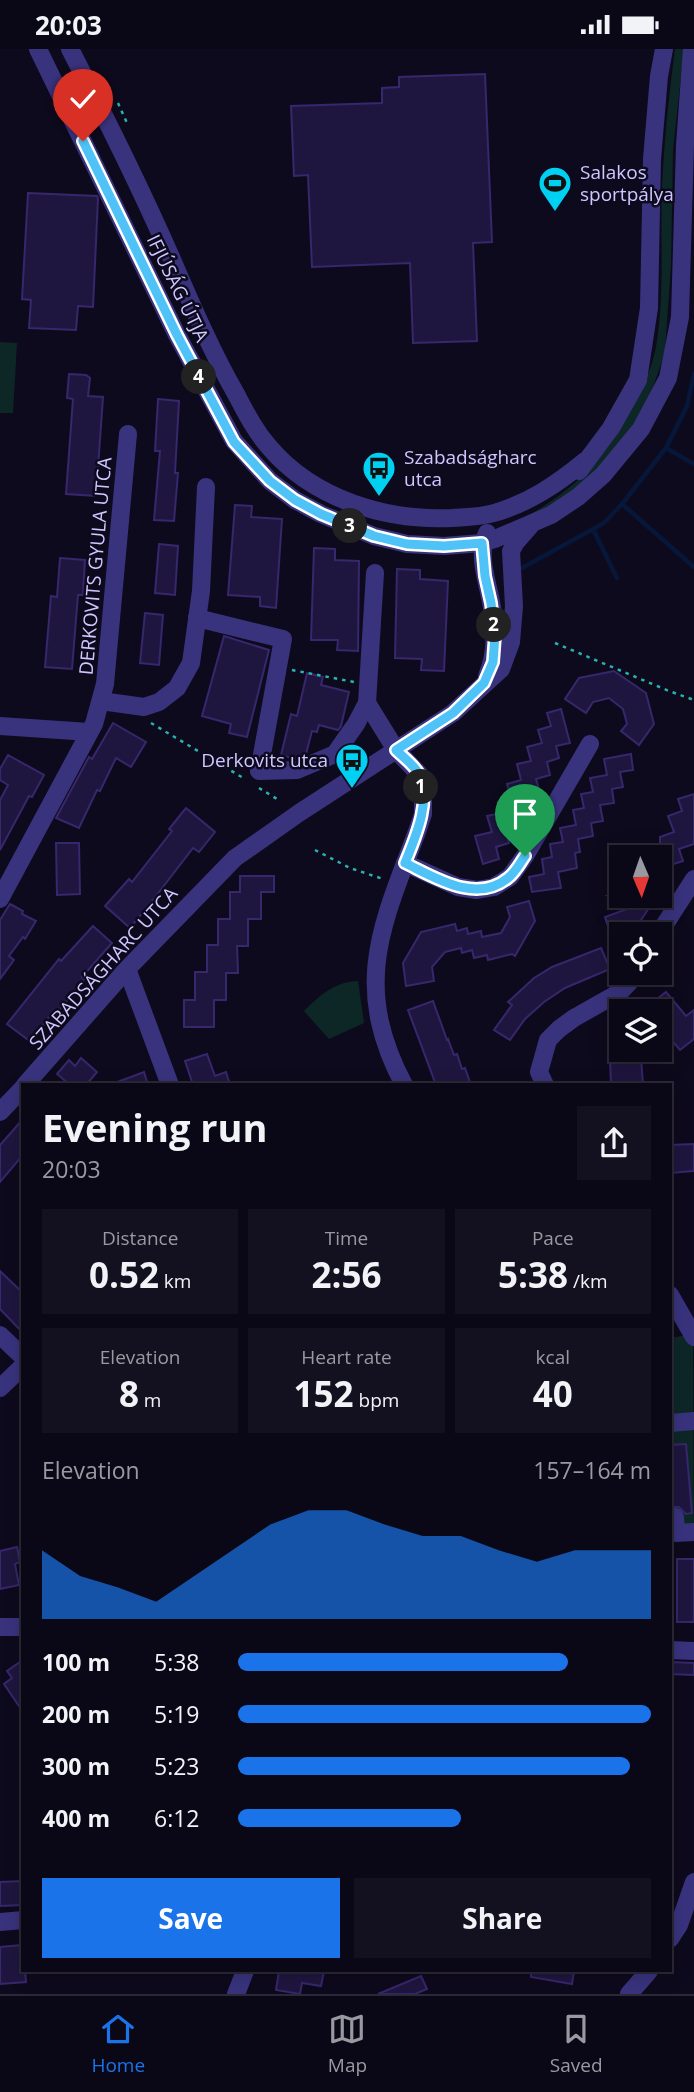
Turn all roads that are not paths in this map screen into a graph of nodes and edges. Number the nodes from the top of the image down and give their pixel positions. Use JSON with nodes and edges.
{"nodes":[{"id":1,"x":38,"y":49,"type":"edge"},
{"id":2,"x":70,"y":49,"type":"edge"},
{"id":3,"x":664,"y":49,"type":"edge"},
{"id":4,"x":692,"y":49,"type":"edge"},
{"id":5,"x":128,"y":434,"type":"dead end"},
{"id":6,"x":585,"y":461,"type":"junction"},
{"id":7,"x":206,"y":487,"type":"dead end"},
{"id":8,"x":462,"y":517,"type":"junction"},
{"id":9,"x":532,"y":523,"type":"junction"},
{"id":10,"x":488,"y":538,"type":"junction"},
{"id":11,"x":376,"y":573,"type":"dead end"},
{"id":12,"x":197,"y":618,"type":"junction"},
{"id":13,"x":513,"y":622,"type":"junction"},
{"id":14,"x":484,"y":683,"type":"junction"},
{"id":15,"x":101,"y":701,"type":"junction"},
{"id":16,"x":367,"y":703,"type":"junction"},
{"id":17,"x":0,"y":726,"type":"edge"},
{"id":18,"x":89,"y":732,"type":"junction"},
{"id":19,"x":590,"y":744,"type":"dead end"},
{"id":20,"x":396,"y":750,"type":"junction"},
{"id":21,"x":405,"y":863,"type":"junction"},
{"id":22,"x":694,"y":879,"type":"edge"},
{"id":23,"x":0,"y":899,"type":"edge"},
{"id":24,"x":666,"y":922,"type":"edge"},
{"id":25,"x":127,"y":969,"type":"junction"},
{"id":26,"x":627,"y":985,"type":"edge"},
{"id":27,"x":27,"y":1083,"type":"edge"},
{"id":28,"x":169,"y":1083,"type":"edge"},
{"id":29,"x":403,"y":1083,"type":"edge"},
{"id":30,"x":544,"y":1083,"type":"edge"},
{"id":31,"x":21,"y":1089,"type":"edge"},
{"id":32,"x":0,"y":1112,"type":"edge"},
{"id":33,"x":672,"y":1298,"type":"edge"},
{"id":34,"x":0,"y":1335,"type":"edge"},
{"id":35,"x":694,"y":1337,"type":"edge"},
{"id":36,"x":21,"y":1355,"type":"edge"},
{"id":37,"x":21,"y":1368,"type":"edge"},
{"id":38,"x":0,"y":1388,"type":"edge"},
{"id":39,"x":694,"y":1420,"type":"edge"},
{"id":40,"x":672,"y":1423,"type":"edge"},
{"id":41,"x":675,"y":1517,"type":"dead end"},
{"id":42,"x":694,"y":1532,"type":"edge"},
{"id":43,"x":672,"y":1650,"type":"edge"},
{"id":44,"x":694,"y":1651,"type":"edge"},
{"id":45,"x":694,"y":1882,"type":"edge"},
{"id":46,"x":21,"y":1920,"type":"edge"},
{"id":47,"x":0,"y":1922,"type":"edge"},
{"id":48,"x":672,"y":1936,"type":"edge"},
{"id":49,"x":245,"y":1972,"type":"edge"},
{"id":50,"x":648,"y":1972,"type":"edge"},
{"id":51,"x":236,"y":1994,"type":"edge"},
{"id":52,"x":629,"y":1994,"type":"edge"}],
"edges":[{"from":1,"to":10,"type":"street","name":"IFJÚSÁG ÚTJA"},
{"from":2,"to":8,"type":"street","name":"IFJÚSÁG ÚTJA"},
{"from":3,"to":6,"type":"street","name":"IFJÚSÁG ÚTJA"},
{"from":4,"to":9,"type":"street","name":"IFJÚSÁG ÚTJA"},
{"from":5,"to":15,"type":"street","name":"DERKOVITS GYULA UTCA"},
{"from":6,"to":8,"type":"street","name":"IFJÚSÁG ÚTJA"},
{"from":6,"to":10,"type":"street","name":"IFJÚSÁG ÚTJA"},
{"from":7,"to":12,"type":"street","name":"DERKOVITS GYULA UTCA"},
{"from":8,"to":10,"type":"street"},
{"from":9,"to":10,"type":"street","name":"IFJÚSÁG ÚTJA"},
{"from":9,"to":13,"type":"street","name":"SZABADSÁGHARC UTCA"},
{"from":10,"to":13,"type":"street","name":"SZABADSÁGHARC UTCA"},
{"from":10,"to":14,"type":"street","name":"SZABADSÁGHARC UTCA"},
{"from":11,"to":16,"type":"street"},
{"from":12,"to":15,"type":"street","name":"DERKOVITS GYULA UTCA"},
{"from":12,"to":16,"type":"street"},
{"from":13,"to":14,"type":"street","name":"SZABADSÁGHARC UTCA"},
{"from":14,"to":20,"type":"street","name":"SZABADSÁGHARC UTCA"},
{"from":15,"to":18,"type":"street","name":"DERKOVITS GYULA UTCA"},
{"from":16,"to":20,"type":"street"},
{"from":17,"to":18,"type":"street"},
{"from":18,"to":23,"type":"street","name":"DERKOVITS GYULA UTCA"},
{"from":19,"to":21,"type":"street"},
{"from":20,"to":21,"type":"street"},
{"from":20,"to":25,"type":"street","name":"SZABADSÁGHARC UTCA"},
{"from":21,"to":29,"type":"street"},
{"from":22,"to":24,"type":"street"},
{"from":25,"to":27,"type":"street","name":"SZABADSÁGHARC UTCA"},
{"from":25,"to":28,"type":"street"},
{"from":26,"to":30,"type":"street"},
{"from":31,"to":32,"type":"street","name":"SZABADSÁGHARC UTCA"},
{"from":33,"to":35,"type":"street"},
{"from":34,"to":36,"type":"street"},
{"from":37,"to":38,"type":"street"},
{"from":39,"to":40,"type":"street"},
{"from":41,"to":42,"type":"street"},
{"from":43,"to":44,"type":"street"},
{"from":45,"to":48,"type":"street"},
{"from":46,"to":47,"type":"street"},
{"from":49,"to":51,"type":"street"},
{"from":50,"to":52,"type":"street"}]}
